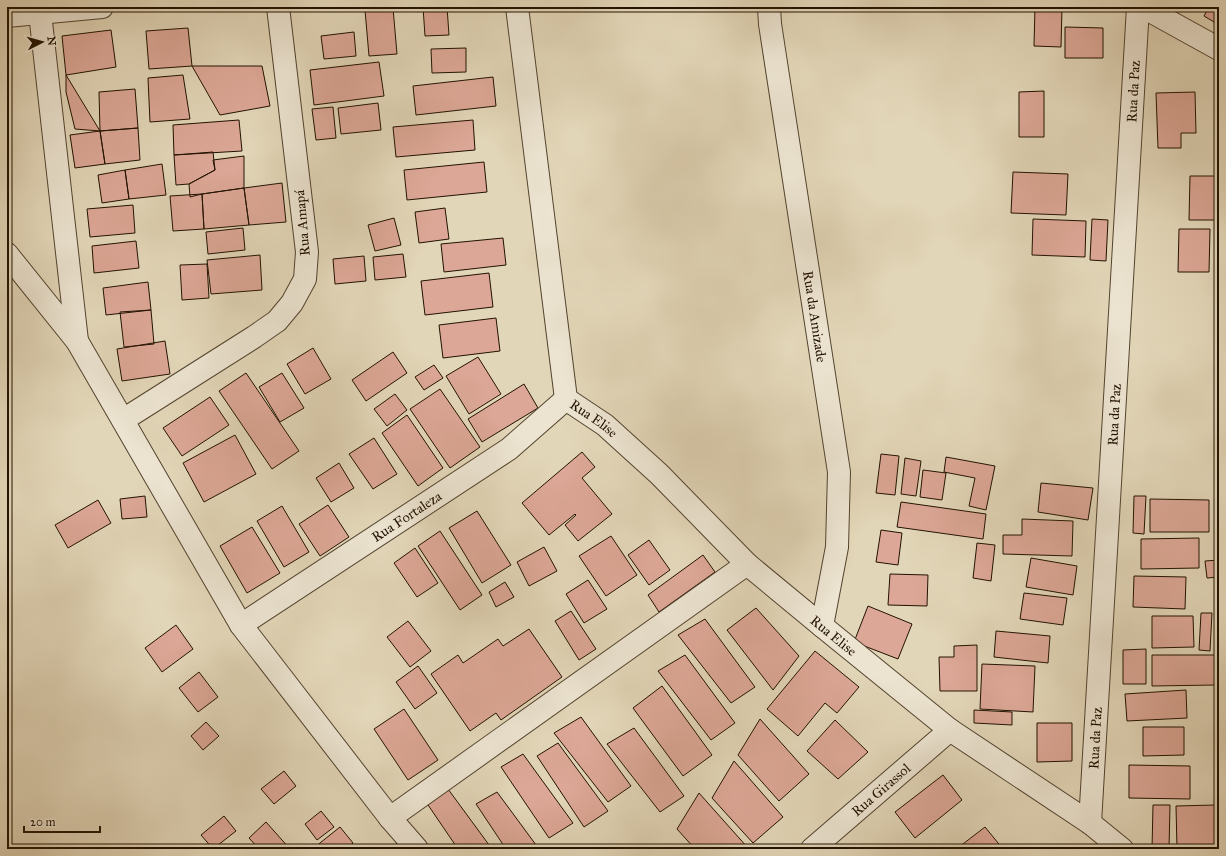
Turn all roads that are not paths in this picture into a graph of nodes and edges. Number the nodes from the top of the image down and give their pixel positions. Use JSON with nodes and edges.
{"nodes":[{"id":1,"x":102,"y":7,"type":"edge"},
{"id":2,"x":278,"y":7,"type":"edge"},
{"id":3,"x":517,"y":7,"type":"edge"},
{"id":4,"x":769,"y":7,"type":"edge"},
{"id":5,"x":1138,"y":7,"type":"edge"},
{"id":6,"x":1143,"y":7,"type":"edge"},
{"id":7,"x":40,"y":13,"type":"junction"},
{"id":8,"x":7,"y":16,"type":"edge"},
{"id":9,"x":1219,"y":49,"type":"edge"},
{"id":10,"x":7,"y":254,"type":"edge"},
{"id":11,"x":77,"y":341,"type":"junction"},
{"id":12,"x":566,"y":399,"type":"junction"},
{"id":13,"x":123,"y":420,"type":"junction"},
{"id":14,"x":746,"y":564,"type":"junction"},
{"id":15,"x":241,"y":625,"type":"junction"},
{"id":16,"x":822,"y":626,"type":"junction"},
{"id":17,"x":950,"y":730,"type":"junction"},
{"id":18,"x":390,"y":818,"type":"junction"},
{"id":19,"x":1090,"y":823,"type":"junction"},
{"id":20,"x":417,"y":849,"type":"edge"},
{"id":21,"x":812,"y":849,"type":"edge"},
{"id":22,"x":1122,"y":849,"type":"edge"}],
"edges":[{"from":1,"to":7,"type":"street"},
{"from":2,"to":13,"type":"street","name":"Rua Amapá"},
{"from":3,"to":12,"type":"street"},
{"from":4,"to":16,"type":"street","name":"Rua da Amizade"},
{"from":5,"to":19,"type":"street","name":"Rua da Paz"},
{"from":6,"to":9,"type":"street"},
{"from":7,"to":8,"type":"street"},
{"from":7,"to":11,"type":"street"},
{"from":10,"to":11,"type":"street"},
{"from":11,"to":13,"type":"street"},
{"from":12,"to":14,"type":"street","name":"Rua Elise"},
{"from":12,"to":15,"type":"street","name":"Rua Fortaleza"},
{"from":13,"to":15,"type":"street"},
{"from":14,"to":16,"type":"street","name":"Rua Elise"},
{"from":14,"to":18,"type":"street"},
{"from":15,"to":18,"type":"street"},
{"from":16,"to":17,"type":"street","name":"Rua Elise"},
{"from":17,"to":19,"type":"street","name":"Rua Elise"},
{"from":17,"to":21,"type":"street","name":"Rua Girassol"},
{"from":18,"to":20,"type":"street"},
{"from":19,"to":22,"type":"street","name":"Rua Elise"}]}
